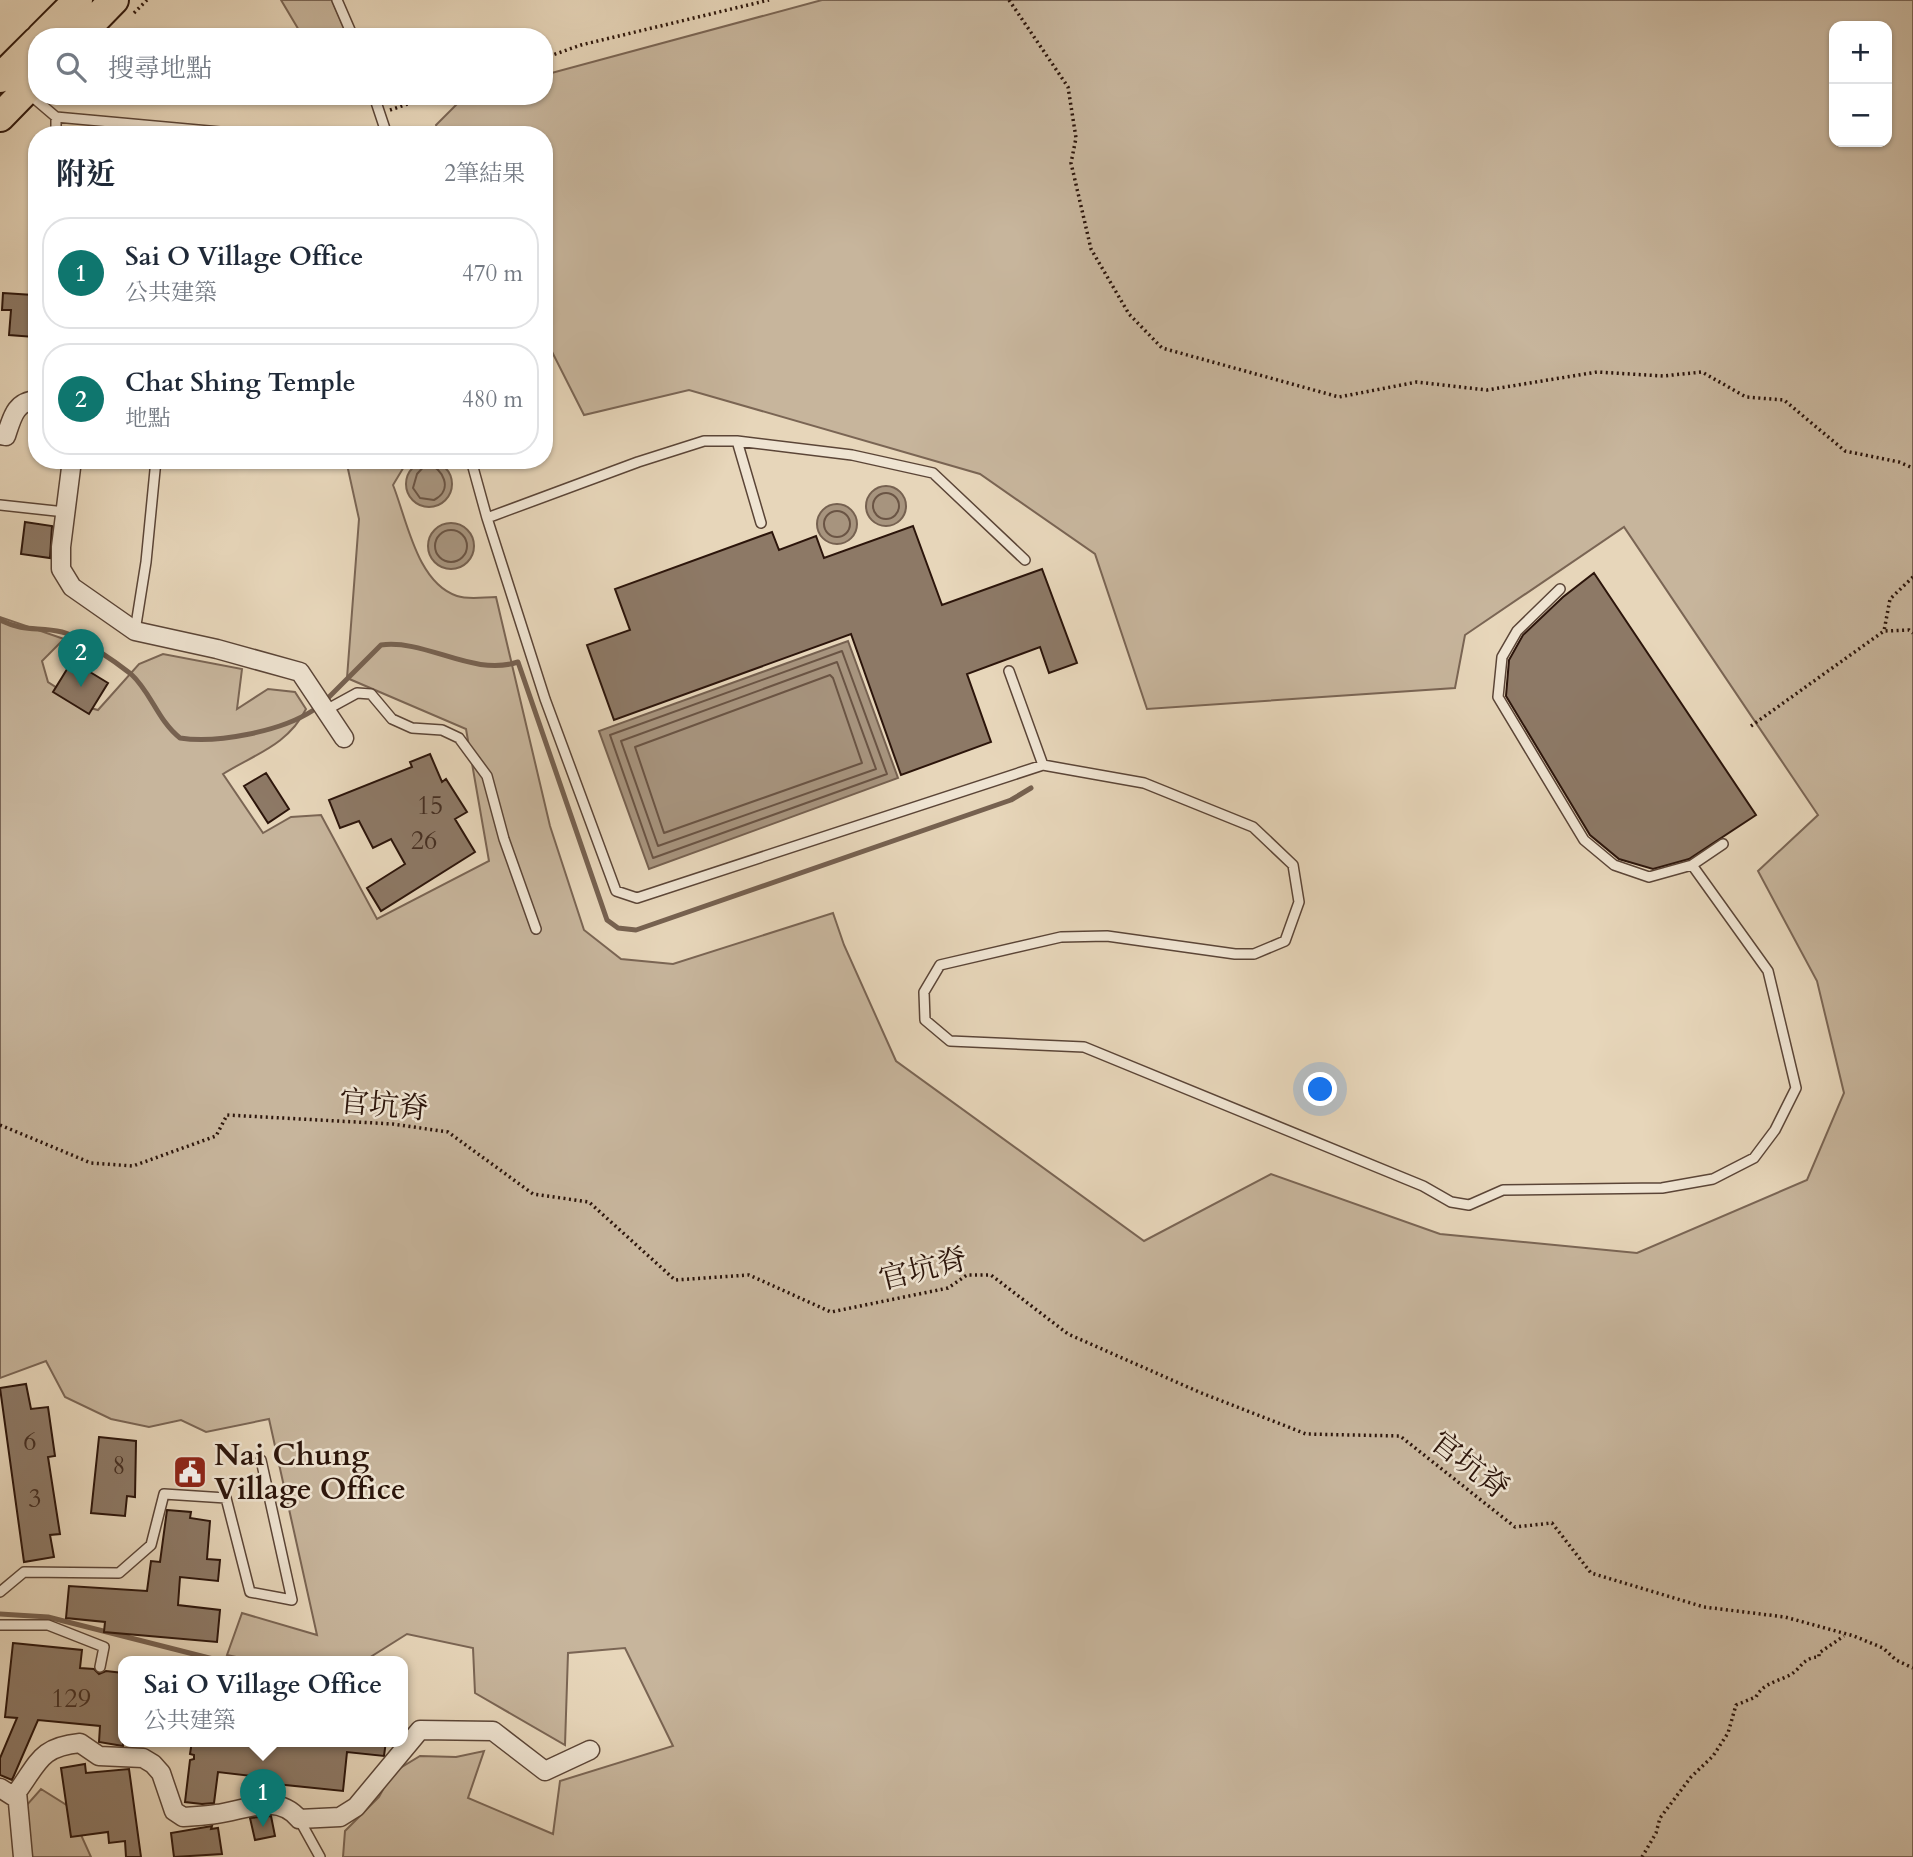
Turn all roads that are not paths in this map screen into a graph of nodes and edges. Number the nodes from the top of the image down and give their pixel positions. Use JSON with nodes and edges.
{"nodes":[{"id":1,"x":78,"y":0,"type":"edge"},
{"id":2,"x":114,"y":0,"type":"edge"},
{"id":3,"x":337,"y":0,"type":"edge"},
{"id":4,"x":50,"y":28,"type":"edge"},
{"id":5,"x":87,"y":28,"type":"edge"},
{"id":6,"x":349,"y":28,"type":"edge"},
{"id":7,"x":28,"y":50,"type":"edge"},
{"id":8,"x":0,"y":78,"type":"edge"},
{"id":9,"x":28,"y":88,"type":"edge"},
{"id":10,"x":47,"y":105,"type":"edge"},
{"id":11,"x":377,"y":105,"type":"edge"},
{"id":12,"x":0,"y":117,"type":"edge"},
{"id":13,"x":56,"y":117,"type":"junction"},
{"id":14,"x":56,"y":126,"type":"edge"},
{"id":15,"x":154,"y":126,"type":"edge"},
{"id":16,"x":384,"y":126,"type":"edge"},
{"id":17,"x":28,"y":402,"type":"edge"},
{"id":18,"x":0,"y":435,"type":"edge"},
{"id":19,"x":737,"y":441,"type":"junction"},
{"id":20,"x":71,"y":469,"type":"edge"},
{"id":21,"x":155,"y":469,"type":"edge"},
{"id":22,"x":473,"y":469,"type":"edge"},
{"id":23,"x":0,"y":505,"type":"edge"},
{"id":24,"x":65,"y":512,"type":"junction"},
{"id":25,"x":486,"y":518,"type":"junction"},
{"id":26,"x":761,"y":523,"type":"dead end"},
{"id":27,"x":1025,"y":561,"type":"dead end"},
{"id":28,"x":1560,"y":589,"type":"dead end"},
{"id":29,"x":135,"y":631,"type":"junction"},
{"id":30,"x":1010,"y":671,"type":"dead end"},
{"id":31,"x":326,"y":710,"type":"junction"},
{"id":32,"x":344,"y":738,"type":"dead end"},
{"id":33,"x":1043,"y":765,"type":"junction"},
{"id":34,"x":1723,"y":844,"type":"dead end"},
{"id":35,"x":1692,"y":866,"type":"junction"},
{"id":36,"x":536,"y":929,"type":"dead end"},
{"id":37,"x":261,"y":1460,"type":"dead end"},
{"id":38,"x":0,"y":1592,"type":"edge"},
{"id":39,"x":0,"y":1625,"type":"edge"},
{"id":40,"x":100,"y":1667,"type":"dead end"},
{"id":41,"x":408,"y":1744,"type":"edge"},
{"id":42,"x":406,"y":1747,"type":"edge"},
{"id":43,"x":590,"y":1750,"type":"dead end"},
{"id":44,"x":0,"y":1788,"type":"edge"},
{"id":45,"x":16,"y":1798,"type":"junction"},
{"id":46,"x":299,"y":1819,"type":"junction"},
{"id":47,"x":23,"y":1857,"type":"edge"},
{"id":48,"x":320,"y":1857,"type":"edge"}],
"edges":[{"from":1,"to":4,"type":"main road"},
{"from":2,"to":5,"type":"main road"},
{"from":3,"to":6,"type":"lane"},
{"from":7,"to":8,"type":"main road"},
{"from":9,"to":12,"type":"main road"},
{"from":10,"to":13,"type":"lane"},
{"from":11,"to":16,"type":"lane"},
{"from":13,"to":14,"type":"lane"},
{"from":13,"to":15,"type":"lane"},
{"from":17,"to":18,"type":"street"},
{"from":19,"to":25,"type":"lane"},
{"from":19,"to":26,"type":"lane"},
{"from":19,"to":27,"type":"lane"},
{"from":20,"to":24,"type":"street"},
{"from":21,"to":29,"type":"lane"},
{"from":22,"to":25,"type":"lane"},
{"from":23,"to":24,"type":"lane"},
{"from":24,"to":29,"type":"street"},
{"from":25,"to":33,"type":"lane"},
{"from":28,"to":35,"type":"lane"},
{"from":29,"to":31,"type":"street"},
{"from":30,"to":33,"type":"lane"},
{"from":31,"to":32,"type":"street"},
{"from":31,"to":36,"type":"lane"},
{"from":33,"to":35,"type":"lane"},
{"from":34,"to":35,"type":"lane"},
{"from":37,"to":38,"type":"lane"},
{"from":39,"to":40,"type":"lane"},
{"from":41,"to":43,"type":"street"},
{"from":42,"to":46,"type":"street"},
{"from":44,"to":45,"type":"street"},
{"from":45,"to":46,"type":"street"},
{"from":45,"to":47,"type":"street"},
{"from":46,"to":48,"type":"lane"}]}
